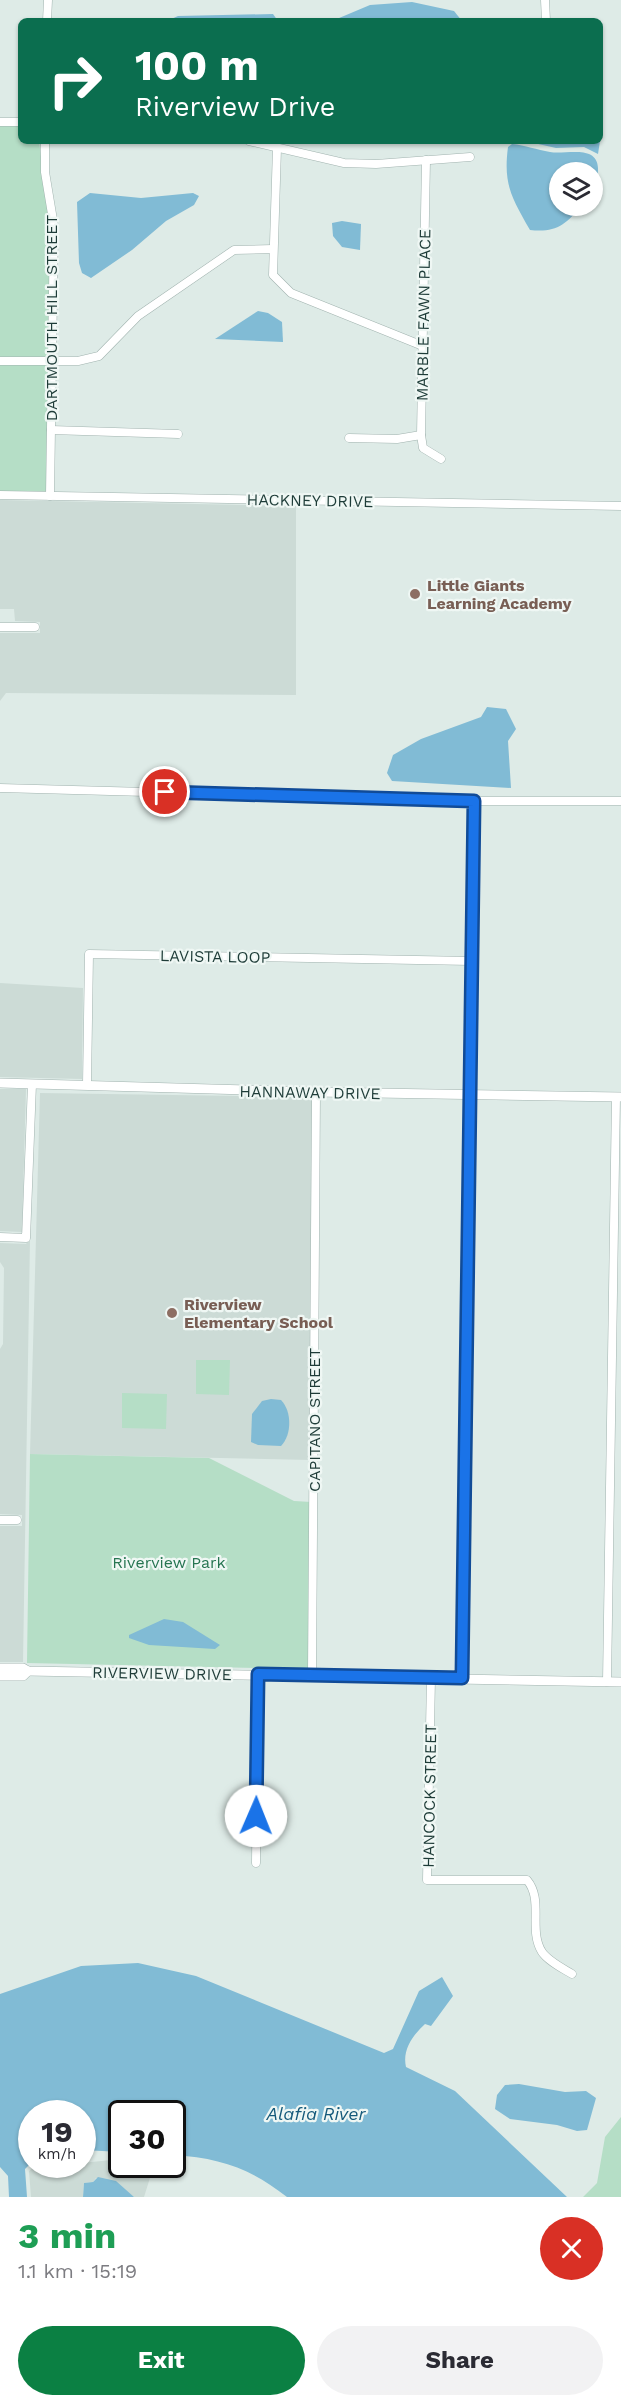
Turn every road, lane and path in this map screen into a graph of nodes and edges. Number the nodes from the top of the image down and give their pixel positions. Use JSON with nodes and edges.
{"nodes":[{"id":1,"x":48,"y":0,"type":"edge"},
{"id":2,"x":545,"y":0,"type":"edge"},
{"id":3,"x":47,"y":18,"type":"edge"},
{"id":4,"x":546,"y":18,"type":"edge"},
{"id":5,"x":0,"y":122,"type":"edge"},
{"id":6,"x":18,"y":122,"type":"edge"},
{"id":7,"x":45,"y":144,"type":"edge"},
{"id":8,"x":261,"y":144,"type":"edge"},
{"id":9,"x":277,"y":148,"type":"junction"},
{"id":10,"x":470,"y":157,"type":"dead end"},
{"id":11,"x":426,"y":160,"type":"junction"},
{"id":12,"x":273,"y":249,"type":"junction"},
{"id":13,"x":423,"y":346,"type":"junction"},
{"id":14,"x":51,"y":360,"type":"junction"},
{"id":15,"x":0,"y":361,"type":"edge"},
{"id":16,"x":51,"y":430,"type":"junction"},
{"id":17,"x":178,"y":434,"type":"dead end"},
{"id":18,"x":421,"y":435,"type":"junction"},
{"id":19,"x":349,"y":438,"type":"dead end"},
{"id":20,"x":441,"y":459,"type":"dead end"},
{"id":21,"x":0,"y":495,"type":"edge"},
{"id":22,"x":50,"y":496,"type":"junction"},
{"id":23,"x":621,"y":506,"type":"edge"},
{"id":24,"x":0,"y":627,"type":"edge"},
{"id":25,"x":35,"y":627,"type":"dead end"},
{"id":26,"x":0,"y":788,"type":"edge"},
{"id":27,"x":474,"y":801,"type":"junction"},
{"id":28,"x":621,"y":801,"type":"edge"},
{"id":29,"x":471,"y":961,"type":"junction"},
{"id":30,"x":0,"y":1083,"type":"edge"},
{"id":31,"x":32,"y":1084,"type":"junction"},
{"id":32,"x":87,"y":1084,"type":"junction"},
{"id":33,"x":316,"y":1092,"type":"junction"},
{"id":34,"x":469,"y":1095,"type":"junction"},
{"id":35,"x":619,"y":1097,"type":"edge"},
{"id":36,"x":0,"y":1237,"type":"edge"},
{"id":37,"x":0,"y":1520,"type":"edge"},
{"id":38,"x":17,"y":1520,"type":"dead end"},
{"id":39,"x":0,"y":1668,"type":"edge"},
{"id":40,"x":28,"y":1671,"type":"junction"},
{"id":41,"x":258,"y":1674,"type":"junction"},
{"id":42,"x":312,"y":1675,"type":"junction"},
{"id":43,"x":0,"y":1676,"type":"edge"},
{"id":44,"x":431,"y":1678,"type":"junction"},
{"id":45,"x":462,"y":1678,"type":"junction"},
{"id":46,"x":606,"y":1682,"type":"junction"},
{"id":47,"x":621,"y":1682,"type":"edge"},
{"id":48,"x":256,"y":1863,"type":"dead end"},
{"id":49,"x":572,"y":1974,"type":"dead end"}],
"edges":[{"from":1,"to":3,"type":"street"},
{"from":2,"to":4,"type":"street"},
{"from":5,"to":6,"type":"street"},
{"from":7,"to":14,"type":"street","name":"DARTMOUTH HILL STREET"},
{"from":8,"to":9,"type":"street"},
{"from":9,"to":11,"type":"street"},
{"from":9,"to":12,"type":"street"},
{"from":10,"to":11,"type":"street"},
{"from":11,"to":13,"type":"street","name":"MARBLE FAWN PLACE"},
{"from":12,"to":13,"type":"street"},
{"from":12,"to":14,"type":"street"},
{"from":13,"to":18,"type":"street","name":"MARBLE FAWN PLACE"},
{"from":14,"to":15,"type":"street"},
{"from":14,"to":16,"type":"street","name":"DARTMOUTH HILL STREET"},
{"from":16,"to":17,"type":"street"},
{"from":16,"to":22,"type":"street","name":"DARTMOUTH HILL STREET"},
{"from":18,"to":19,"type":"street"},
{"from":18,"to":20,"type":"street"},
{"from":21,"to":22,"type":"street","name":"HACKNEY DRIVE"},
{"from":22,"to":23,"type":"street","name":"HACKNEY DRIVE"},
{"from":24,"to":25,"type":"street"},
{"from":26,"to":27,"type":"street"},
{"from":27,"to":28,"type":"street"},
{"from":27,"to":29,"type":"street"},
{"from":29,"to":32,"type":"street","name":"LAVISTA LOOP"},
{"from":29,"to":34,"type":"street"},
{"from":30,"to":31,"type":"street","name":"HANNAWAY DRIVE"},
{"from":31,"to":32,"type":"street","name":"HANNAWAY DRIVE"},
{"from":31,"to":36,"type":"street"},
{"from":32,"to":33,"type":"street","name":"HANNAWAY DRIVE"},
{"from":33,"to":34,"type":"street","name":"HANNAWAY DRIVE"},
{"from":33,"to":42,"type":"street","name":"CAPITANO STREET"},
{"from":34,"to":35,"type":"street","name":"HANNAWAY DRIVE"},
{"from":34,"to":45,"type":"street"},
{"from":35,"to":46,"type":"street"},
{"from":37,"to":38,"type":"street"},
{"from":39,"to":40,"type":"street","name":"RIVERVIEW DRIVE"},
{"from":40,"to":41,"type":"street","name":"RIVERVIEW DRIVE"},
{"from":40,"to":43,"type":"street","name":"RIVERVIEW DRIVE"},
{"from":41,"to":42,"type":"street","name":"RIVERVIEW DRIVE"},
{"from":41,"to":48,"type":"street"},
{"from":42,"to":44,"type":"street","name":"RIVERVIEW DRIVE"},
{"from":44,"to":45,"type":"street","name":"RIVERVIEW DRIVE"},
{"from":44,"to":49,"type":"street","name":"HANCOCK STREET"},
{"from":45,"to":46,"type":"street","name":"RIVERVIEW DRIVE"},
{"from":46,"to":47,"type":"street","name":"RIVERVIEW DRIVE"}]}
